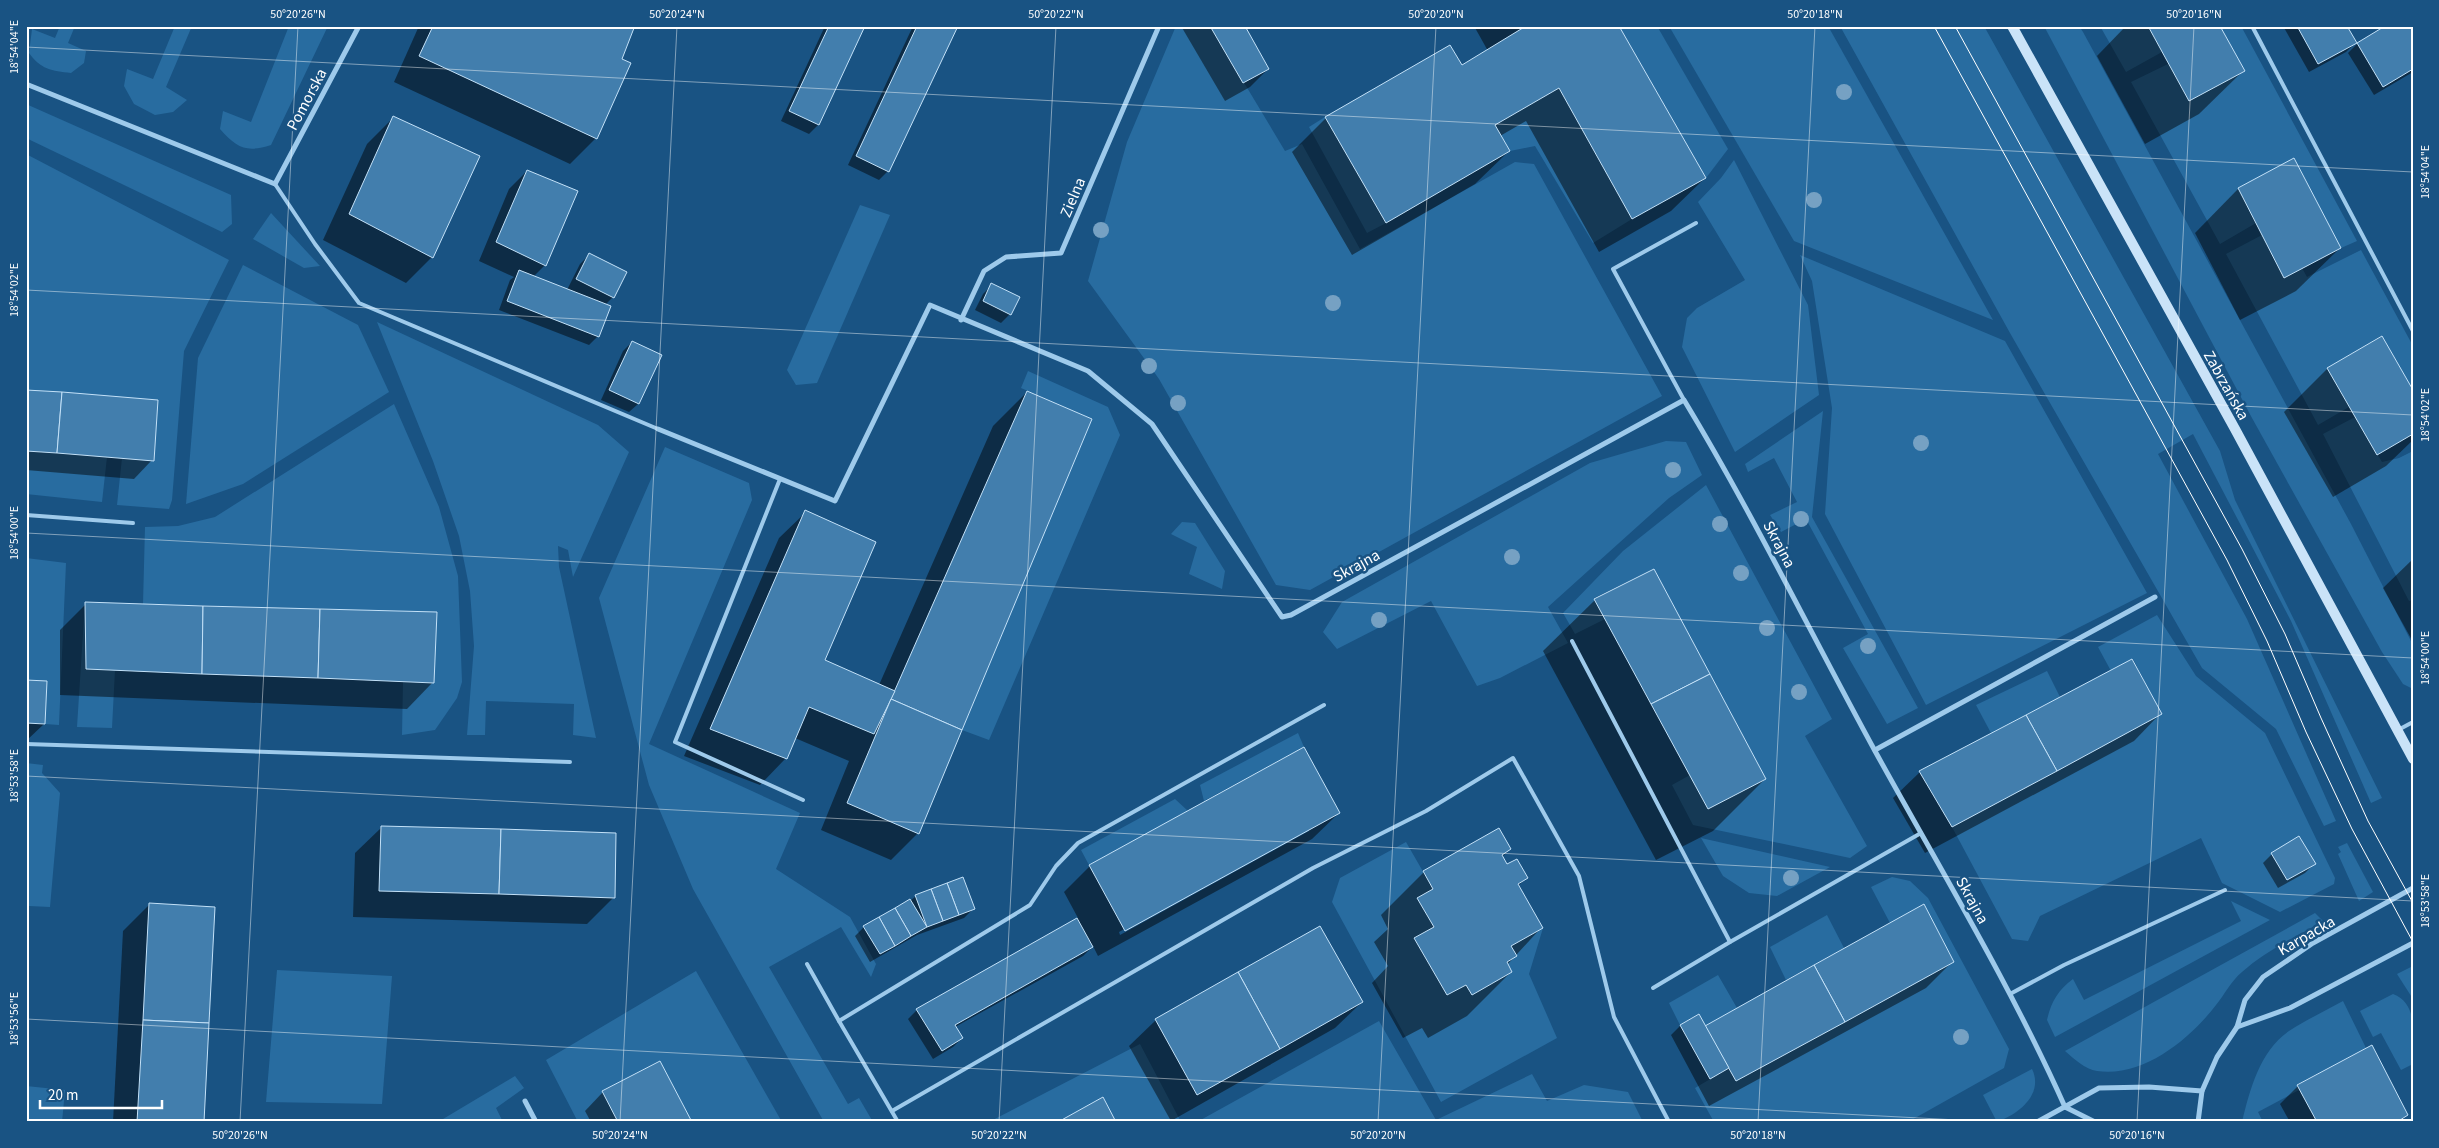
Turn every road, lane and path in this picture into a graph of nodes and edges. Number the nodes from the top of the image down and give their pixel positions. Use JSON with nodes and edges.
{"nodes":[{"id":1,"x":359,"y":26,"type":"edge"},
{"id":2,"x":1159,"y":26,"type":"edge"},
{"id":3,"x":2012,"y":26,"type":"edge"},
{"id":4,"x":2252,"y":26,"type":"edge"},
{"id":5,"x":26,"y":84,"type":"edge"},
{"id":6,"x":275,"y":184,"type":"junction"},
{"id":7,"x":1696,"y":223,"type":"dead end"},
{"id":8,"x":961,"y":320,"type":"junction"},
{"id":9,"x":2413,"y":331,"type":"edge"},
{"id":10,"x":1684,"y":400,"type":"junction"},
{"id":11,"x":658,"y":429,"type":"joint"},
{"id":12,"x":780,"y":478,"type":"junction"},
{"id":13,"x":26,"y":515,"type":"edge"},
{"id":14,"x":133,"y":523,"type":"dead end"},
{"id":15,"x":2155,"y":597,"type":"dead end"},
{"id":16,"x":1572,"y":641,"type":"dead end"},
{"id":17,"x":1324,"y":705,"type":"dead end"},
{"id":18,"x":2413,"y":722,"type":"edge"},
{"id":19,"x":2398,"y":730,"type":"junction"},
{"id":20,"x":26,"y":744,"type":"edge"},
{"id":21,"x":1875,"y":750,"type":"junction"},
{"id":22,"x":2413,"y":760,"type":"edge"},
{"id":23,"x":570,"y":762,"type":"dead end"},
{"id":24,"x":803,"y":800,"type":"dead end"},
{"id":25,"x":1921,"y":833,"type":"junction"},
{"id":26,"x":2413,"y":888,"type":"edge"},
{"id":27,"x":2226,"y":890,"type":"dead end"},
{"id":28,"x":1730,"y":942,"type":"junction"},
{"id":29,"x":2413,"y":943,"type":"edge"},
{"id":30,"x":807,"y":964,"type":"dead end"},
{"id":31,"x":1653,"y":988,"type":"dead end"},
{"id":32,"x":2010,"y":994,"type":"junction"},
{"id":33,"x":839,"y":1021,"type":"junction"},
{"id":34,"x":2237,"y":1027,"type":"junction"},
{"id":35,"x":2202,"y":1091,"type":"junction"},
{"id":36,"x":525,"y":1101,"type":"dead end"},
{"id":37,"x":2064,"y":1107,"type":"junction"},
{"id":38,"x":892,"y":1111,"type":"junction"},
{"id":39,"x":536,"y":1122,"type":"edge"},
{"id":40,"x":898,"y":1122,"type":"edge"},
{"id":41,"x":1669,"y":1122,"type":"edge"},
{"id":42,"x":2038,"y":1122,"type":"edge"},
{"id":43,"x":2095,"y":1122,"type":"edge"},
{"id":44,"x":2198,"y":1122,"type":"edge"}],
"edges":[{"from":1,"to":6,"type":"street","name":"Pomorska"},
{"from":2,"to":8,"type":"street","name":"Zielna"},
{"from":3,"to":19,"type":"main road","name":"Zabrzańska"},
{"from":4,"to":9,"type":"lane"},
{"from":5,"to":6,"type":"street"},
{"from":6,"to":11,"type":"lane"},
{"from":7,"to":10,"type":"lane"},
{"from":8,"to":10,"type":"street","name":"Skrajna"},
{"from":8,"to":12,"type":"street"},
{"from":10,"to":21,"type":"street","name":"Skrajna"},
{"from":11,"to":12,"type":"street"},
{"from":12,"to":24,"type":"lane"},
{"from":13,"to":14,"type":"lane"},
{"from":15,"to":21,"type":"street"},
{"from":16,"to":28,"type":"lane"},
{"from":17,"to":33,"type":"lane"},
{"from":18,"to":19,"type":"lane"},
{"from":19,"to":22,"type":"main road","name":"Zabrzańska"},
{"from":20,"to":23,"type":"lane"},
{"from":21,"to":25,"type":"street","name":"Skrajna"},
{"from":25,"to":28,"type":"lane"},
{"from":25,"to":32,"type":"street","name":"Skrajna"},
{"from":26,"to":34,"type":"street","name":"Karpacka"},
{"from":27,"to":32,"type":"lane"},
{"from":28,"to":31,"type":"lane"},
{"from":29,"to":34,"type":"street"},
{"from":30,"to":33,"type":"lane"},
{"from":32,"to":37,"type":"street","name":"Skrajna"},
{"from":33,"to":38,"type":"lane"},
{"from":34,"to":35,"type":"street","name":"Karpacka"},
{"from":35,"to":37,"type":"street"},
{"from":35,"to":44,"type":"street","name":"Karpacka"},
{"from":36,"to":39,"type":"street"},
{"from":37,"to":42,"type":"street"},
{"from":37,"to":43,"type":"street"},
{"from":38,"to":40,"type":"lane"},
{"from":38,"to":41,"type":"lane"}]}
